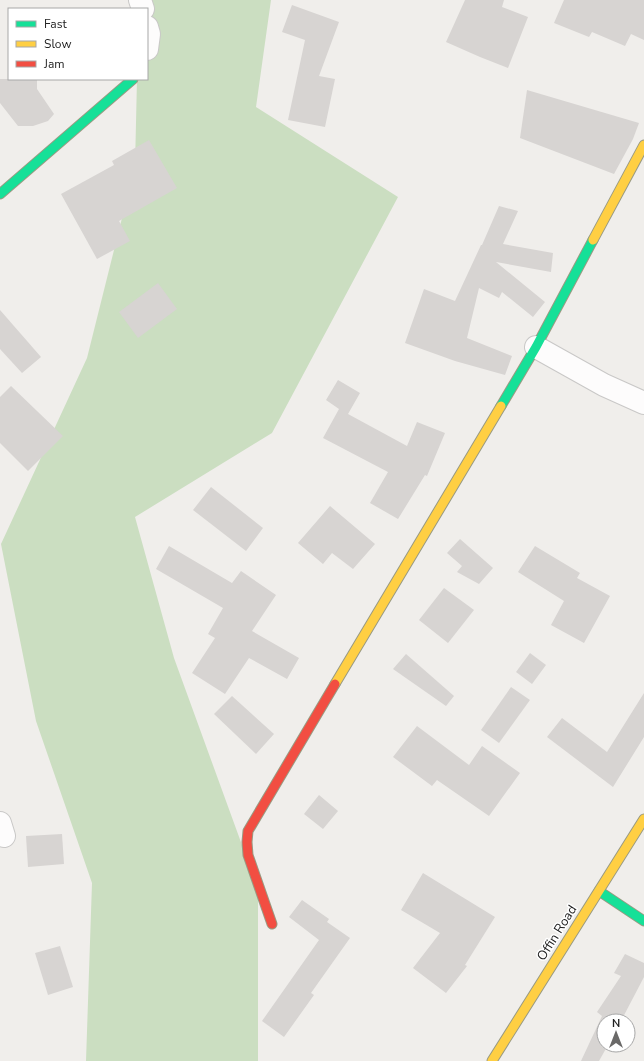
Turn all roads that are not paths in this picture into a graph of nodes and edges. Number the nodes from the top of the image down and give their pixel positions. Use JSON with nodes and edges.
{"nodes":[{"id":1,"x":148,"y":30,"type":"edge"},
{"id":2,"x":148,"y":42,"type":"edge"},
{"id":3,"x":132,"y":80,"type":"edge"},
{"id":4,"x":644,"y":145,"type":"edge"},
{"id":5,"x":0,"y":194,"type":"edge"},
{"id":6,"x":536,"y":347,"type":"junction"},
{"id":7,"x":644,"y":403,"type":"edge"},
{"id":8,"x":644,"y":819,"type":"edge"},
{"id":9,"x":599,"y":891,"type":"junction"},
{"id":10,"x":644,"y":921,"type":"edge"},
{"id":11,"x":272,"y":924,"type":"dead end"},
{"id":12,"x":495,"y":1060,"type":"edge"}],
"edges":[{"from":1,"to":2,"type":"street"},
{"from":3,"to":5,"type":"street"},
{"from":4,"to":6,"type":"street"},
{"from":6,"to":7,"type":"street"},
{"from":6,"to":11,"type":"street"},
{"from":8,"to":9,"type":"street","name":"Offin Road"},
{"from":9,"to":10,"type":"street"},
{"from":9,"to":12,"type":"street","name":"Offin Road"}]}
